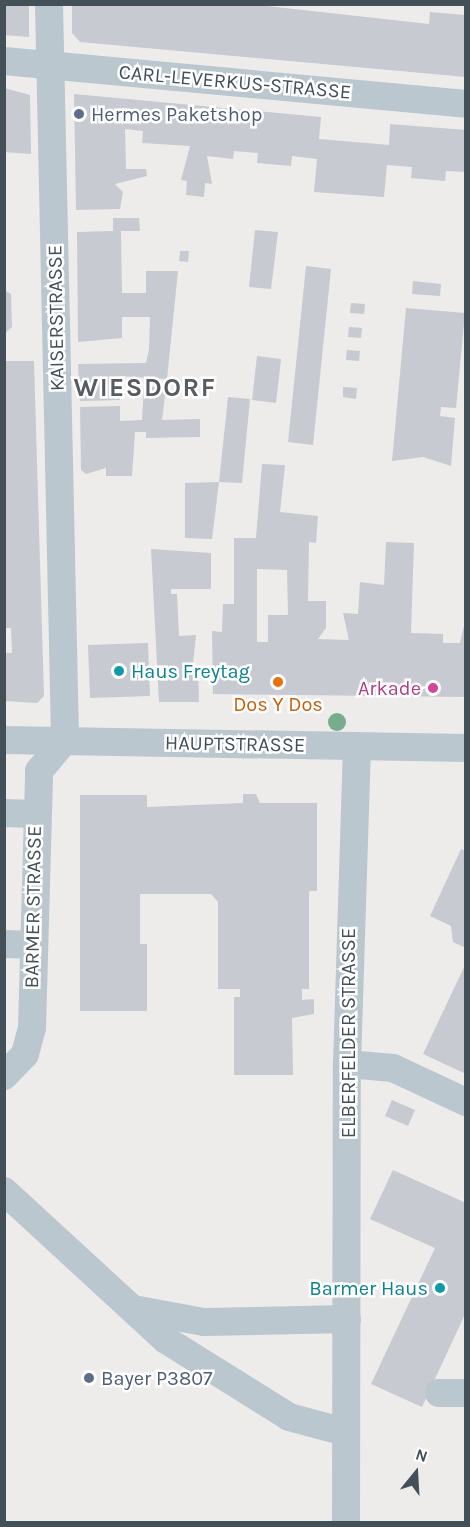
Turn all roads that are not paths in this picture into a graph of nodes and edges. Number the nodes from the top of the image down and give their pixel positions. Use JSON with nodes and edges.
{"nodes":[{"id":1,"x":49,"y":4,"type":"edge"},
{"id":2,"x":4,"y":61,"type":"edge"},
{"id":3,"x":51,"y":65,"type":"junction"},
{"id":4,"x":465,"y":104,"type":"edge"},
{"id":5,"x":4,"y":740,"type":"edge"},
{"id":6,"x":65,"y":740,"type":"junction"},
{"id":7,"x":357,"y":746,"type":"junction"},
{"id":8,"x":465,"y":748,"type":"edge"},
{"id":9,"x":4,"y":813,"type":"edge"},
{"id":10,"x":34,"y":814,"type":"junction"},
{"id":11,"x":4,"y":944,"type":"edge"},
{"id":12,"x":33,"y":945,"type":"junction"},
{"id":13,"x":347,"y":1064,"type":"junction"},
{"id":14,"x":4,"y":1076,"type":"edge"},
{"id":15,"x":465,"y":1102,"type":"edge"},
{"id":16,"x":4,"y":1191,"type":"edge"},
{"id":17,"x":128,"y":1308,"type":"junction"},
{"id":18,"x":347,"y":1319,"type":"junction"},
{"id":19,"x":345,"y":1432,"type":"junction"},
{"id":20,"x":346,"y":1522,"type":"edge"}],
"edges":[{"from":1,"to":3,"type":"street","name":"KAISERSTRASSE"},
{"from":2,"to":3,"type":"street","name":"CARL-LEVERKUS-STRASSE"},
{"from":3,"to":4,"type":"street","name":"CARL-LEVERKUS-STRASSE"},
{"from":3,"to":6,"type":"street","name":"KAISERSTRASSE"},
{"from":5,"to":6,"type":"street","name":"HAUPTSTRASSE"},
{"from":6,"to":7,"type":"street","name":"HAUPTSTRASSE"},
{"from":6,"to":10,"type":"street","name":"BARMER STRASSE"},
{"from":7,"to":8,"type":"street","name":"HAUPTSTRASSE"},
{"from":7,"to":13,"type":"street","name":"ELBERFELDER STRASSE"},
{"from":9,"to":10,"type":"street"},
{"from":10,"to":12,"type":"street","name":"BARMER STRASSE"},
{"from":11,"to":12,"type":"street"},
{"from":12,"to":14,"type":"street","name":"BARMER STRASSE"},
{"from":13,"to":15,"type":"street"},
{"from":13,"to":18,"type":"street","name":"ELBERFELDER STRASSE"},
{"from":16,"to":17,"type":"street"},
{"from":17,"to":18,"type":"street"},
{"from":17,"to":19,"type":"street"},
{"from":18,"to":19,"type":"street","name":"ELBERFELDER STRASSE"},
{"from":19,"to":20,"type":"street","name":"ELBERFELDER STRASSE"}]}
